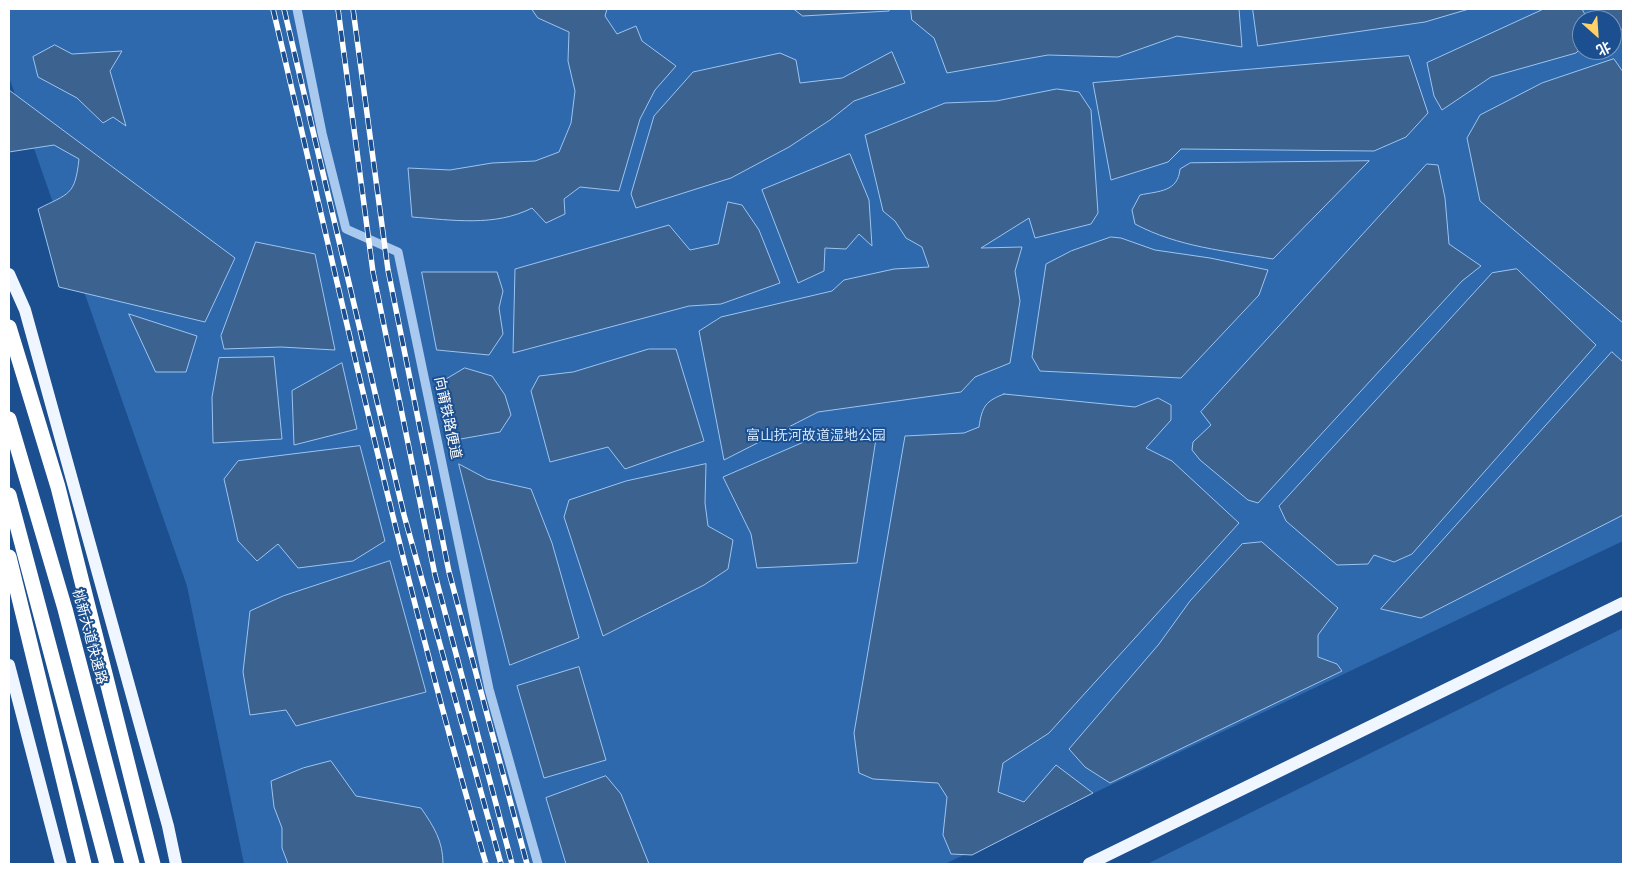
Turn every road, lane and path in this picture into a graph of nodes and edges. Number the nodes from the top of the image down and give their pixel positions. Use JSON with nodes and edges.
{"nodes":[{"id":1,"x":296,"y":9,"type":"edge"},
{"id":2,"x":9,"y":274,"type":"edge"},
{"id":3,"x":9,"y":327,"type":"edge"},
{"id":4,"x":9,"y":419,"type":"edge"},
{"id":5,"x":9,"y":495,"type":"edge"},
{"id":6,"x":9,"y":557,"type":"edge"},
{"id":7,"x":1623,"y":603,"type":"edge"},
{"id":8,"x":9,"y":665,"type":"edge"},
{"id":9,"x":61,"y":864,"type":"edge"},
{"id":10,"x":84,"y":864,"type":"edge"},
{"id":11,"x":107,"y":864,"type":"edge"},
{"id":12,"x":132,"y":864,"type":"edge"},
{"id":13,"x":153,"y":864,"type":"edge"},
{"id":14,"x":176,"y":864,"type":"edge"},
{"id":15,"x":538,"y":864,"type":"edge"},
{"id":16,"x":1089,"y":864,"type":"edge"}],
"edges":[{"from":1,"to":15,"type":"lane","name":"向莆铁路便道"},
{"from":2,"to":14,"type":"main road"},
{"from":3,"to":13,"type":"highway"},
{"from":4,"to":12,"type":"highway","name":"桃新大道快速路"},
{"from":5,"to":11,"type":"highway"},
{"from":6,"to":10,"type":"highway"},
{"from":7,"to":16,"type":"main road"},
{"from":8,"to":9,"type":"main road"}]}
